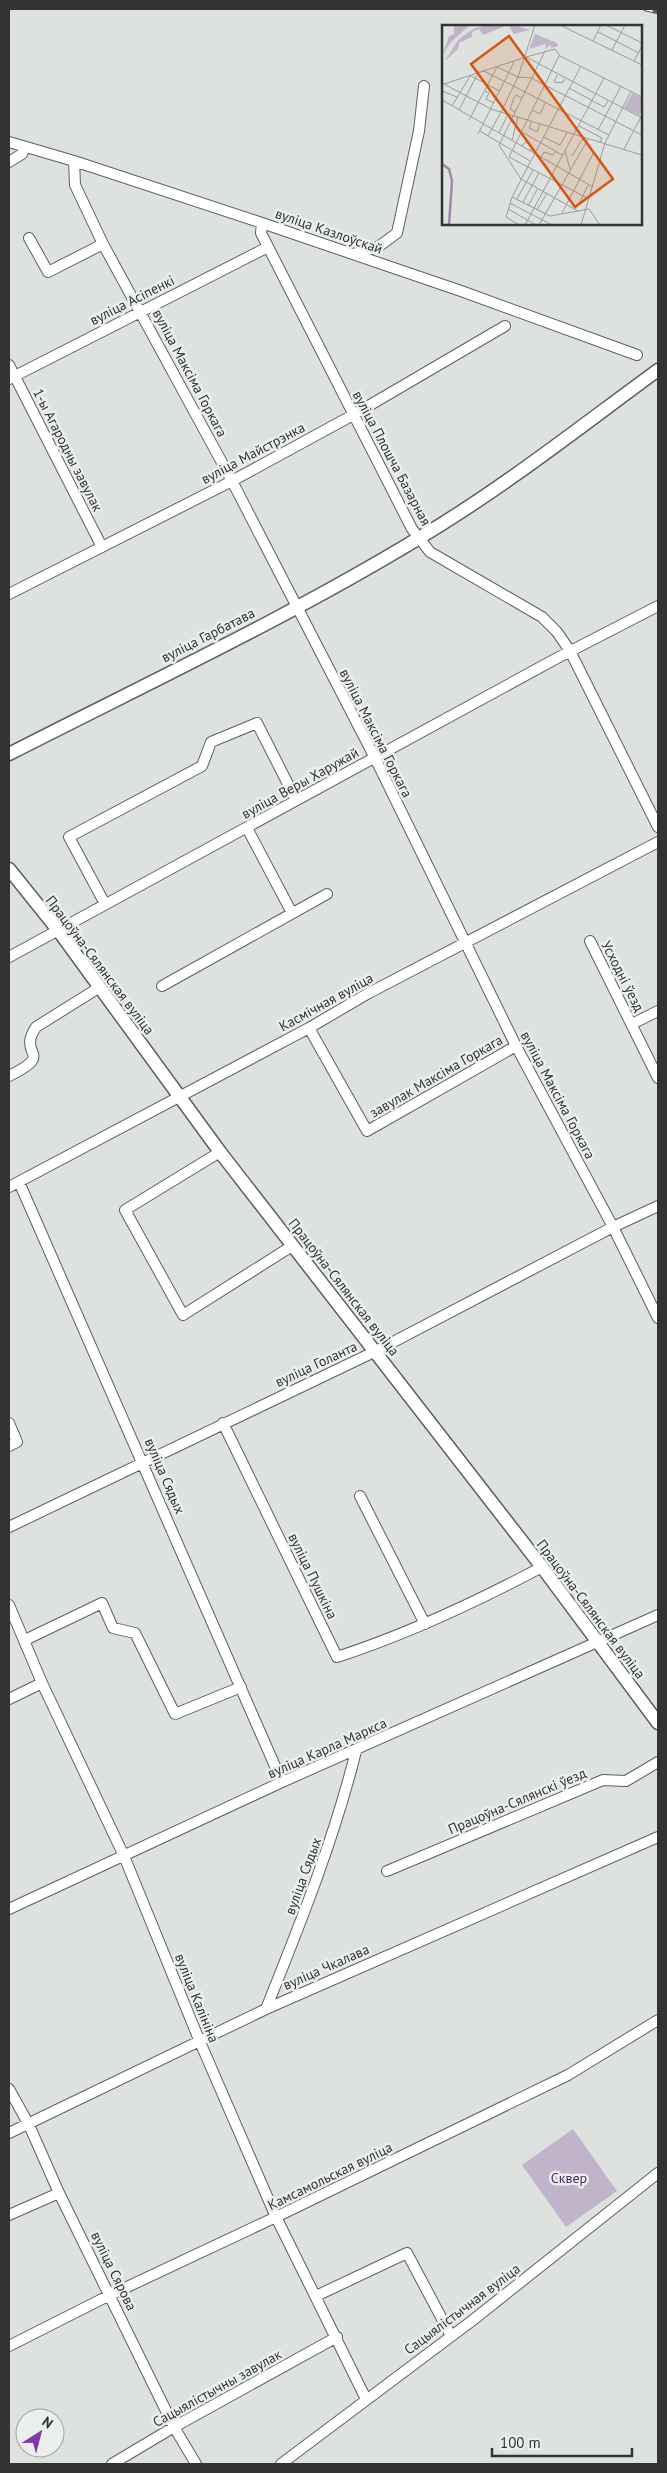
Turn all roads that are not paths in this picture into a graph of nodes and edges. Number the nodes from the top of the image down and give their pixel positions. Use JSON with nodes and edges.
{"nodes":[{"id":1,"x":424,"y":86,"type":"dead end"},
{"id":2,"x":9,"y":142,"type":"edge"},
{"id":3,"x":25,"y":147,"type":"junction"},
{"id":4,"x":74,"y":161,"type":"junction"},
{"id":5,"x":9,"y":162,"type":"edge"},
{"id":6,"x":262,"y":223,"type":"junction"},
{"id":7,"x":30,"y":238,"type":"dead end"},
{"id":8,"x":104,"y":244,"type":"junction"},
{"id":9,"x":268,"y":247,"type":"junction"},
{"id":10,"x":352,"y":255,"type":"junction"},
{"id":11,"x":141,"y":310,"type":"junction"},
{"id":12,"x":506,"y":326,"type":"dead end"},
{"id":13,"x":637,"y":355,"type":"dead end"},
{"id":14,"x":9,"y":365,"type":"edge"},
{"id":15,"x":658,"y":370,"type":"edge"},
{"id":16,"x":12,"y":378,"type":"edge"},
{"id":17,"x":353,"y":414,"type":"junction"},
{"id":18,"x":232,"y":481,"type":"junction"},
{"id":19,"x":419,"y":538,"type":"junction"},
{"id":20,"x":102,"y":547,"type":"junction"},
{"id":21,"x":9,"y":594,"type":"edge"},
{"id":22,"x":658,"y":606,"type":"edge"},
{"id":23,"x":296,"y":607,"type":"junction"},
{"id":24,"x":570,"y":651,"type":"junction"},
{"id":25,"x":9,"y":754,"type":"edge"},
{"id":26,"x":375,"y":758,"type":"junction"},
{"id":27,"x":296,"y":800,"type":"junction"},
{"id":28,"x":247,"y":828,"type":"junction"},
{"id":29,"x":658,"y":828,"type":"edge"},
{"id":30,"x":658,"y":842,"type":"edge"},
{"id":31,"x":11,"y":875,"type":"edge"},
{"id":32,"x":327,"y":894,"type":"dead end"},
{"id":33,"x":105,"y":904,"type":"junction"},
{"id":34,"x":292,"y":913,"type":"junction"},
{"id":35,"x":58,"y":930,"type":"junction"},
{"id":36,"x":590,"y":941,"type":"dead end"},
{"id":37,"x":465,"y":942,"type":"junction"},
{"id":38,"x":9,"y":957,"type":"edge"},
{"id":39,"x":162,"y":986,"type":"dead end"},
{"id":40,"x":100,"y":987,"type":"junction"},
{"id":41,"x":658,"y":1011,"type":"edge"},
{"id":42,"x":632,"y":1024,"type":"junction"},
{"id":43,"x":309,"y":1028,"type":"junction"},
{"id":44,"x":516,"y":1046,"type":"junction"},
{"id":45,"x":9,"y":1076,"type":"edge"},
{"id":46,"x":658,"y":1078,"type":"edge"},
{"id":47,"x":179,"y":1096,"type":"junction"},
{"id":48,"x":220,"y":1152,"type":"junction"},
{"id":49,"x":19,"y":1182,"type":"junction"},
{"id":50,"x":9,"y":1187,"type":"edge"},
{"id":51,"x":658,"y":1206,"type":"edge"},
{"id":52,"x":613,"y":1227,"type":"junction"},
{"id":53,"x":292,"y":1246,"type":"junction"},
{"id":54,"x":658,"y":1318,"type":"edge"},
{"id":55,"x":376,"y":1351,"type":"junction"},
{"id":56,"x":9,"y":1423,"type":"edge"},
{"id":57,"x":223,"y":1423,"type":"junction"},
{"id":58,"x":9,"y":1446,"type":"edge"},
{"id":59,"x":143,"y":1461,"type":"junction"},
{"id":60,"x":360,"y":1496,"type":"dead end"},
{"id":61,"x":9,"y":1527,"type":"edge"},
{"id":62,"x":542,"y":1567,"type":"junction"},
{"id":63,"x":9,"y":1605,"type":"edge"},
{"id":64,"x":658,"y":1615,"type":"edge"},
{"id":65,"x":425,"y":1624,"type":"junction"},
{"id":66,"x":25,"y":1640,"type":"junction"},
{"id":67,"x":597,"y":1644,"type":"junction"},
{"id":68,"x":42,"y":1683,"type":"junction"},
{"id":69,"x":241,"y":1687,"type":"junction"},
{"id":70,"x":9,"y":1699,"type":"edge"},
{"id":71,"x":658,"y":1723,"type":"edge"},
{"id":72,"x":356,"y":1751,"type":"junction"},
{"id":73,"x":658,"y":1762,"type":"edge"},
{"id":74,"x":282,"y":1782,"type":"junction"},
{"id":75,"x":658,"y":1837,"type":"edge"},
{"id":76,"x":124,"y":1856,"type":"junction"},
{"id":77,"x":386,"y":1871,"type":"dead end"},
{"id":78,"x":9,"y":1909,"type":"edge"},
{"id":79,"x":266,"y":2008,"type":"junction"},
{"id":80,"x":658,"y":2020,"type":"edge"},
{"id":81,"x":200,"y":2042,"type":"junction"},
{"id":82,"x":9,"y":2089,"type":"edge"},
{"id":83,"x":29,"y":2125,"type":"junction"},
{"id":84,"x":9,"y":2133,"type":"edge"},
{"id":85,"x":658,"y":2173,"type":"edge"},
{"id":86,"x":59,"y":2193,"type":"junction"},
{"id":87,"x":9,"y":2215,"type":"edge"},
{"id":88,"x":276,"y":2217,"type":"junction"},
{"id":89,"x":110,"y":2295,"type":"junction"},
{"id":90,"x":316,"y":2296,"type":"junction"},
{"id":91,"x":451,"y":2336,"type":"junction"},
{"id":92,"x":337,"y":2337,"type":"junction"},
{"id":93,"x":9,"y":2346,"type":"edge"},
{"id":94,"x":366,"y":2399,"type":"junction"},
{"id":95,"x":174,"y":2427,"type":"junction"},
{"id":96,"x":112,"y":2464,"type":"edge"},
{"id":97,"x":196,"y":2464,"type":"edge"},
{"id":98,"x":281,"y":2464,"type":"edge"}],
"edges":[{"from":1,"to":10,"type":"street"},
{"from":2,"to":3,"type":"street","name":"вуліца Казлоўскай"},
{"from":3,"to":4,"type":"street","name":"вуліца Казлоўскай"},
{"from":3,"to":5,"type":"street"},
{"from":4,"to":6,"type":"street","name":"вуліца Казлоўскай"},
{"from":4,"to":8,"type":"street","name":"вуліца Максіма Горкага"},
{"from":6,"to":9,"type":"street","name":"вуліца Плошча Базарная"},
{"from":6,"to":10,"type":"street","name":"вуліца Казлоўскай"},
{"from":7,"to":8,"type":"street"},
{"from":8,"to":11,"type":"street","name":"вуліца Максіма Горкага"},
{"from":9,"to":11,"type":"street","name":"вуліца Асіпенкі"},
{"from":9,"to":17,"type":"street","name":"вуліца Плошча Базарная"},
{"from":10,"to":13,"type":"street","name":"вуліца Казлоўскай"},
{"from":11,"to":16,"type":"street","name":"вуліца Асіпенкі"},
{"from":11,"to":18,"type":"street","name":"вуліца Максіма Горкага"},
{"from":12,"to":17,"type":"street","name":"вуліца Майстрэнка"},
{"from":14,"to":16,"type":"street","name":"1-ы Агародны завулак"},
{"from":15,"to":19,"type":"main road","name":"вуліца Гарбатава"},
{"from":16,"to":20,"type":"street","name":"1-ы Агародны завулак"},
{"from":17,"to":18,"type":"street","name":"вуліца Майстрэнка"},
{"from":17,"to":19,"type":"street","name":"вуліца Плошча Базарная"},
{"from":18,"to":20,"type":"street","name":"вуліца Майстрэнка"},
{"from":18,"to":23,"type":"street","name":"вуліца Максіма Горкага"},
{"from":19,"to":23,"type":"main road","name":"вуліца Гарбатава"},
{"from":19,"to":24,"type":"street","name":"вуліца Плошча Базарная"},
{"from":20,"to":21,"type":"street","name":"вуліца Майстрэнка"},
{"from":22,"to":24,"type":"street","name":"вуліца Веры Харужай"},
{"from":23,"to":25,"type":"main road","name":"вуліца Гарбатава"},
{"from":23,"to":26,"type":"street","name":"вуліца Максіма Горкага"},
{"from":24,"to":26,"type":"street","name":"вуліца Веры Харужай"},
{"from":24,"to":29,"type":"street","name":"вуліца Плошча Базарная"},
{"from":26,"to":27,"type":"street","name":"вуліца Веры Харужай"},
{"from":26,"to":37,"type":"street","name":"вуліца Максіма Горкага"},
{"from":27,"to":28,"type":"street","name":"вуліца Веры Харужай"},
{"from":27,"to":33,"type":"street"},
{"from":28,"to":33,"type":"street","name":"вуліца Веры Харужай"},
{"from":28,"to":34,"type":"street"},
{"from":30,"to":37,"type":"street","name":"Касмічная вуліца"},
{"from":31,"to":35,"type":"main road","name":"Працоўна-Сялянская вуліца"},
{"from":32,"to":34,"type":"street"},
{"from":33,"to":35,"type":"street","name":"вуліца Веры Харужай"},
{"from":34,"to":39,"type":"street"},
{"from":35,"to":38,"type":"street","name":"вуліца Веры Харужай"},
{"from":35,"to":40,"type":"main road","name":"Працоўна-Сялянская вуліца"},
{"from":36,"to":42,"type":"street","name":"Усходні ўезд"},
{"from":37,"to":43,"type":"street","name":"Касмічная вуліца"},
{"from":37,"to":44,"type":"street","name":"вуліца Максіма Горкага"},
{"from":40,"to":45,"type":"street"},
{"from":40,"to":47,"type":"main road","name":"Працоўна-Сялянская вуліца"},
{"from":41,"to":42,"type":"street","name":"Усходні ўезд"},
{"from":42,"to":46,"type":"street","name":"Усходні ўезд"},
{"from":43,"to":44,"type":"street","name":"завулак Максіма Горкага"},
{"from":43,"to":47,"type":"street","name":"Касмічная вуліца"},
{"from":44,"to":52,"type":"street","name":"вуліца Максіма Горкага"},
{"from":47,"to":48,"type":"main road","name":"Працоўна-Сялянская вуліца"},
{"from":47,"to":49,"type":"street","name":"Касмічная вуліца"},
{"from":48,"to":53,"type":"main road","name":"Працоўна-Сялянская вуліца"},
{"from":48,"to":53,"type":"street"},
{"from":49,"to":50,"type":"street","name":"Касмічная вуліца"},
{"from":49,"to":59,"type":"street","name":"вуліца Сядых"},
{"from":51,"to":52,"type":"street","name":"вуліца Голанта"},
{"from":52,"to":54,"type":"street","name":"вуліца Максіма Горкага"},
{"from":52,"to":55,"type":"street","name":"вуліца Голанта"},
{"from":53,"to":55,"type":"main road","name":"Працоўна-Сялянская вуліца"},
{"from":55,"to":57,"type":"street","name":"вуліца Голанта"},
{"from":55,"to":62,"type":"main road","name":"Працоўна-Сялянская вуліца"},
{"from":56,"to":58,"type":"street"},
{"from":57,"to":59,"type":"street","name":"вуліца Голанта"},
{"from":57,"to":65,"type":"street","name":"вуліца Пушкіна"},
{"from":59,"to":61,"type":"street","name":"вуліца Голанта"},
{"from":59,"to":69,"type":"street","name":"вуліца Сядых"},
{"from":60,"to":65,"type":"street"},
{"from":62,"to":65,"type":"street","name":"вуліца Пушкіна"},
{"from":62,"to":67,"type":"main road","name":"Працоўна-Сялянская вуліца"},
{"from":63,"to":66,"type":"street","name":"вуліца Калініна"},
{"from":64,"to":67,"type":"street","name":"вуліца Карла Маркса"},
{"from":66,"to":68,"type":"street","name":"вуліца Калініна"},
{"from":66,"to":69,"type":"street"},
{"from":67,"to":71,"type":"main road","name":"Працоўна-Сялянская вуліца"},
{"from":67,"to":72,"type":"street","name":"вуліца Карла Маркса"},
{"from":68,"to":70,"type":"street"},
{"from":68,"to":76,"type":"street","name":"вуліца Калініна"},
{"from":69,"to":74,"type":"street","name":"вуліца Сядых"},
{"from":72,"to":74,"type":"street","name":"вуліца Карла Маркса"},
{"from":72,"to":79,"type":"street","name":"вуліца Сядых"},
{"from":73,"to":77,"type":"street","name":"Працоўна-Сялянскі ўезд"},
{"from":74,"to":76,"type":"street","name":"вуліца Карла Маркса"},
{"from":75,"to":79,"type":"street","name":"вуліца Чкалава"},
{"from":76,"to":78,"type":"street","name":"вуліца Карла Маркса"},
{"from":76,"to":81,"type":"street","name":"вуліца Калініна"},
{"from":79,"to":81,"type":"street","name":"вуліца Чкалава"},
{"from":80,"to":88,"type":"street","name":"Камсамольская вуліца"},
{"from":81,"to":83,"type":"street","name":"вуліца Чкалава"},
{"from":81,"to":88,"type":"street","name":"вуліца Калініна"},
{"from":82,"to":83,"type":"street","name":"вуліца Сярова"},
{"from":83,"to":84,"type":"street","name":"вуліца Чкалава"},
{"from":83,"to":86,"type":"street","name":"вуліца Сярова"},
{"from":85,"to":91,"type":"street","name":"Сацыялістычная вуліца"},
{"from":86,"to":87,"type":"street"},
{"from":86,"to":89,"type":"street","name":"вуліца Сярова"},
{"from":88,"to":89,"type":"street","name":"Камсамольская вуліца"},
{"from":88,"to":90,"type":"street","name":"вуліца Калініна"},
{"from":89,"to":93,"type":"street","name":"Камсамольская вуліца"},
{"from":89,"to":95,"type":"street","name":"вуліца Сярова"},
{"from":90,"to":91,"type":"street"},
{"from":90,"to":92,"type":"street","name":"вуліца Калініна"},
{"from":91,"to":94,"type":"street","name":"Сацыялістычная вуліца"},
{"from":92,"to":94,"type":"street","name":"вуліца Калініна"},
{"from":92,"to":95,"type":"street","name":"Сацыялістычны завулак"},
{"from":94,"to":98,"type":"street","name":"Сацыялістычная вуліца"},
{"from":95,"to":96,"type":"street","name":"Сацыялістычны завулак"},
{"from":95,"to":97,"type":"street","name":"вуліца Сярова"}]}
